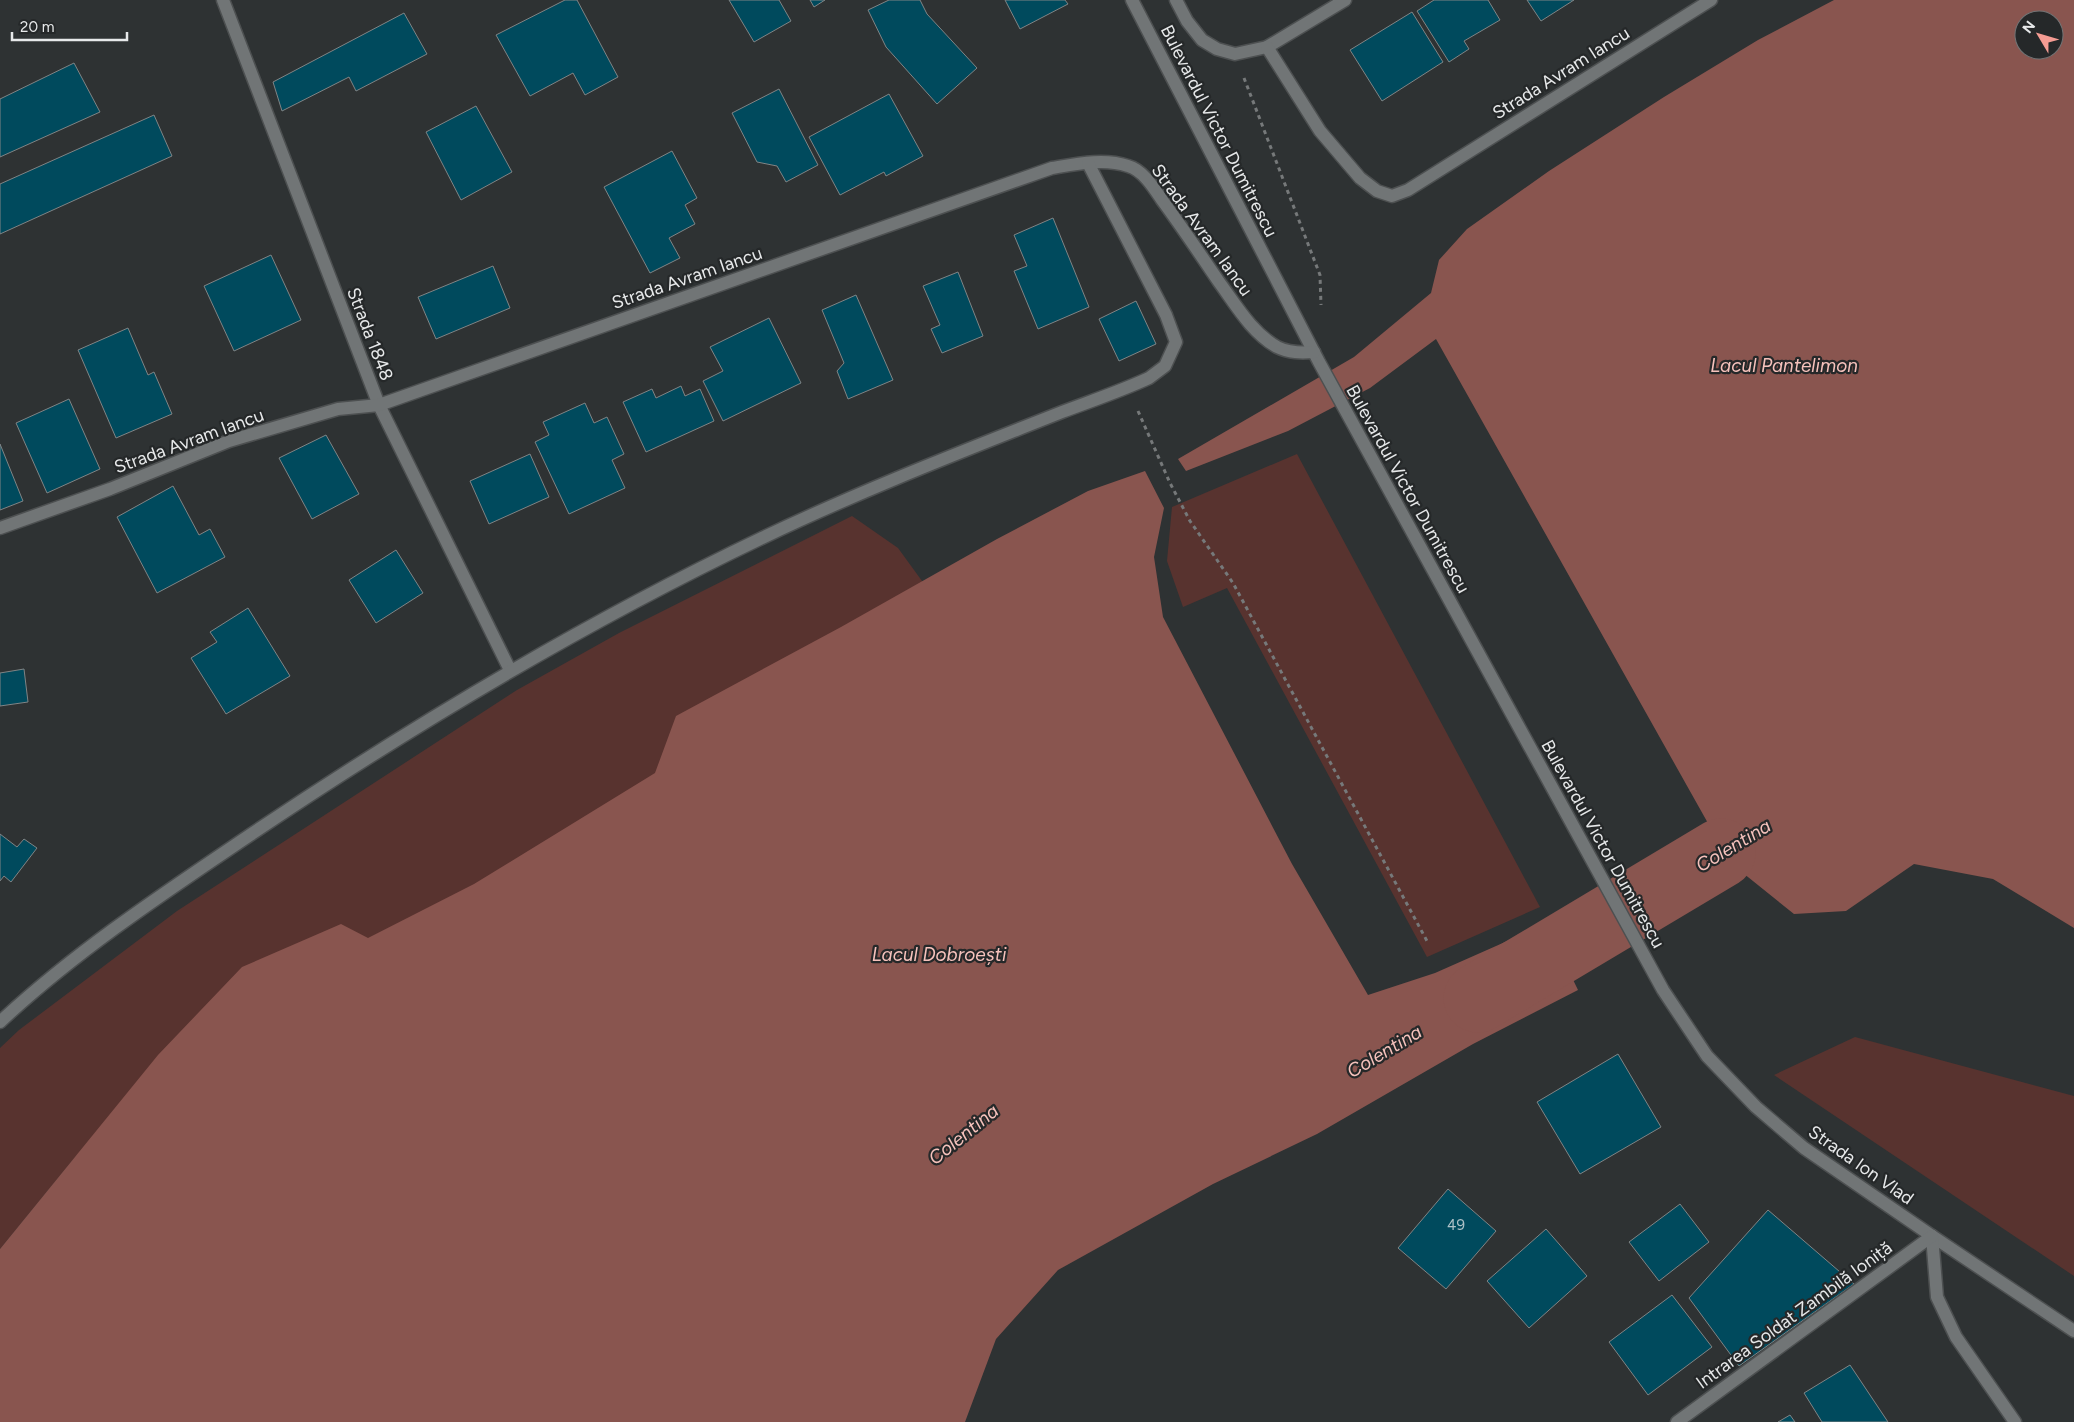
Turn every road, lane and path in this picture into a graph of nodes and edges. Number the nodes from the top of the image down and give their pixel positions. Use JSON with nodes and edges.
{"nodes":[{"id":1,"x":223,"y":0,"type":"edge"},
{"id":2,"x":1132,"y":0,"type":"edge"},
{"id":3,"x":1176,"y":0,"type":"edge"},
{"id":4,"x":1345,"y":0,"type":"edge"},
{"id":5,"x":1711,"y":0,"type":"edge"},
{"id":6,"x":1267,"y":47,"type":"junction"},
{"id":7,"x":1235,"y":54,"type":"junction"},
{"id":8,"x":1088,"y":163,"type":"junction"},
{"id":9,"x":1321,"y":307,"type":"dead end"},
{"id":10,"x":1316,"y":357,"type":"junction"},
{"id":11,"x":1127,"y":388,"type":"junction"},
{"id":12,"x":379,"y":404,"type":"junction"},
{"id":13,"x":0,"y":528,"type":"edge"},
{"id":14,"x":510,"y":670,"type":"junction"},
{"id":15,"x":1428,"y":941,"type":"dead end"},
{"id":16,"x":1663,"y":990,"type":"joint"},
{"id":17,"x":0,"y":1022,"type":"edge"},
{"id":18,"x":1932,"y":1236,"type":"junction"},
{"id":19,"x":2074,"y":1330,"type":"edge"},
{"id":20,"x":1677,"y":1422,"type":"edge"},
{"id":21,"x":2016,"y":1422,"type":"edge"}],
"edges":[{"from":1,"to":12,"type":"street","name":"Strada 1848"},
{"from":2,"to":10,"type":"street","name":"Bulevardul Victor Dumitrescu"},
{"from":3,"to":7,"type":"street"},
{"from":4,"to":6,"type":"street"},
{"from":5,"to":6,"type":"street","name":"Strada Avram Iancu"},
{"from":6,"to":7,"type":"street"},
{"from":7,"to":9,"type":"path"},
{"from":8,"to":10,"type":"street","name":"Strada Avram Iancu"},
{"from":8,"to":11,"type":"street"},
{"from":8,"to":12,"type":"street","name":"Strada Avram Iancu"},
{"from":10,"to":16,"type":"street","name":"Bulevardul Victor Dumitrescu"},
{"from":11,"to":14,"type":"street"},
{"from":11,"to":15,"type":"path"},
{"from":12,"to":13,"type":"street","name":"Strada Avram Iancu"},
{"from":12,"to":14,"type":"street","name":"Strada 1848"},
{"from":14,"to":17,"type":"street"},
{"from":16,"to":18,"type":"street","name":"Strada Ion Vlad"},
{"from":18,"to":19,"type":"street","name":"Strada Ion Vlad"},
{"from":18,"to":20,"type":"street","name":"Intrarea Soldat Zambilă Ioniță"},
{"from":18,"to":21,"type":"street"}]}
